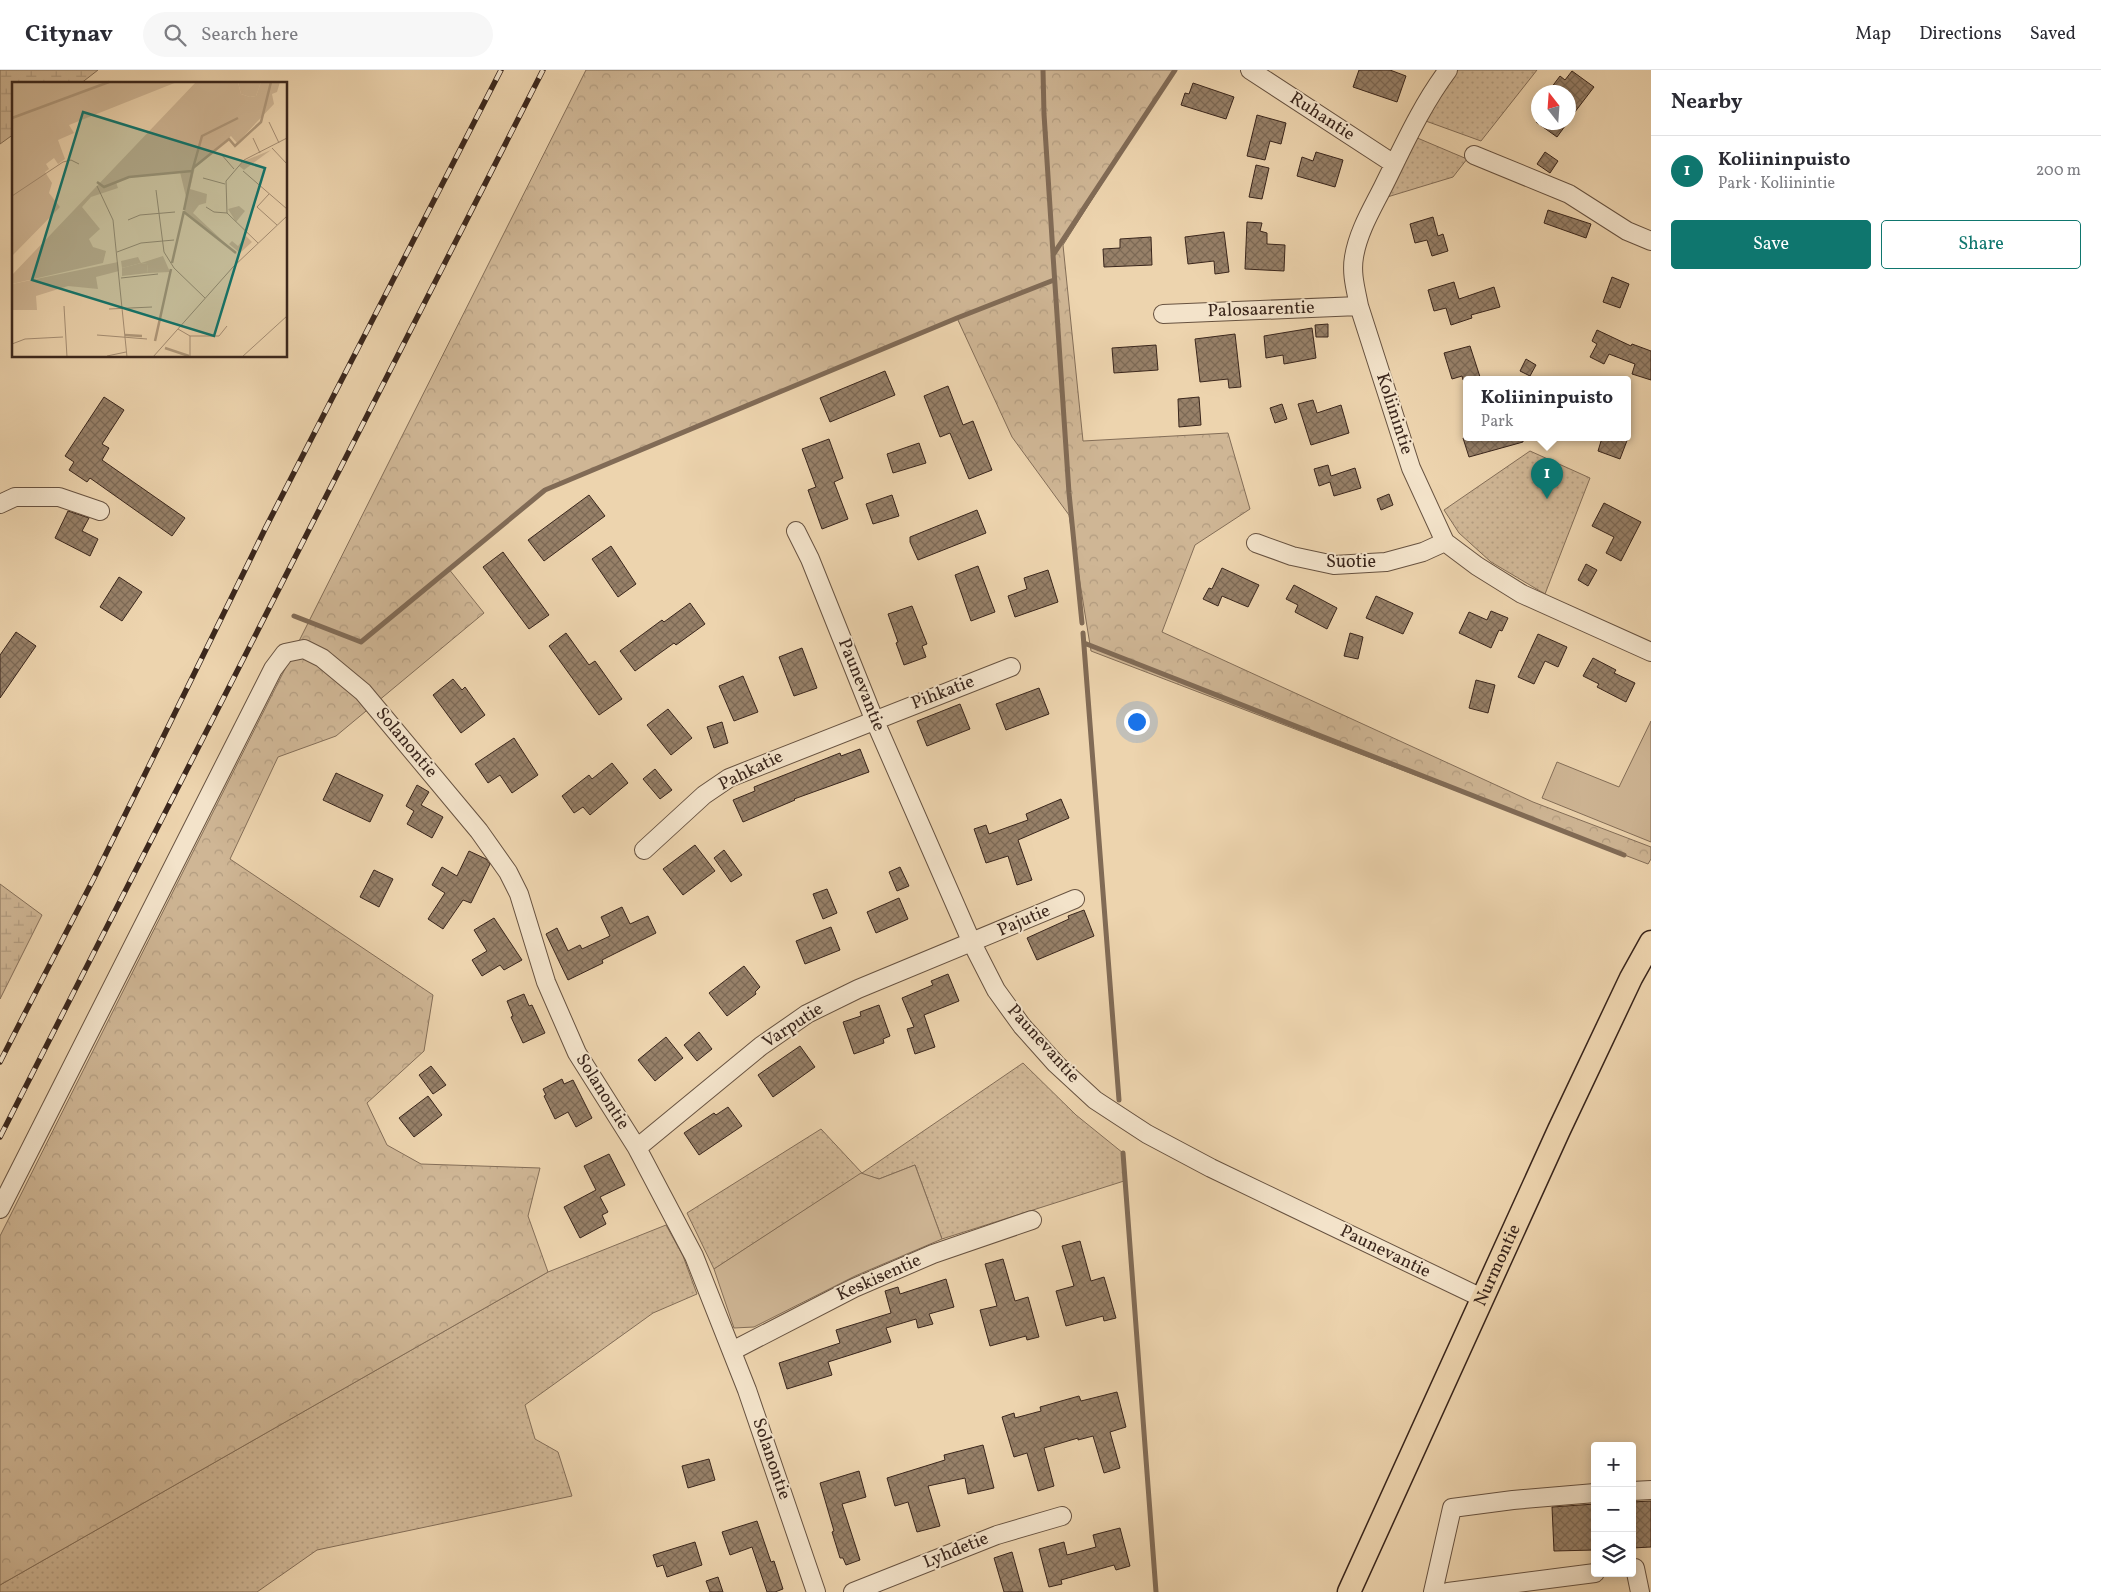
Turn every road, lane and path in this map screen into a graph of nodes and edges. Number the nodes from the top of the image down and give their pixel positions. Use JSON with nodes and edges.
{"nodes":[{"id":1,"x":1250,"y":70,"type":"edge"},
{"id":2,"x":1448,"y":70,"type":"edge"},
{"id":3,"x":1474,"y":155,"type":"dead end"},
{"id":4,"x":1394,"y":164,"type":"junction"},
{"id":5,"x":1651,"y":241,"type":"edge"},
{"id":6,"x":1360,"y":306,"type":"junction"},
{"id":7,"x":1164,"y":314,"type":"dead end"},
{"id":8,"x":0,"y":504,"type":"edge"},
{"id":9,"x":100,"y":511,"type":"dead end"},
{"id":10,"x":796,"y":531,"type":"dead end"},
{"id":11,"x":1445,"y":542,"type":"junction"},
{"id":12,"x":1256,"y":543,"type":"dead end"},
{"id":13,"x":1651,"y":652,"type":"edge"},
{"id":14,"x":1011,"y":667,"type":"dead end"},
{"id":15,"x":874,"y":720,"type":"junction"},
{"id":16,"x":644,"y":850,"type":"dead end"},
{"id":17,"x":1075,"y":899,"type":"dead end"},
{"id":18,"x":1651,"y":942,"type":"edge"},
{"id":19,"x":972,"y":943,"type":"junction"},
{"id":20,"x":637,"y":1148,"type":"junction"},
{"id":21,"x":0,"y":1209,"type":"edge"},
{"id":22,"x":1032,"y":1220,"type":"dead end"},
{"id":23,"x":1482,"y":1298,"type":"junction"},
{"id":24,"x":732,"y":1351,"type":"junction"},
{"id":25,"x":1651,"y":1490,"type":"edge"},
{"id":26,"x":1636,"y":1491,"type":"edge"},
{"id":27,"x":1591,"y":1493,"type":"edge"},
{"id":28,"x":1062,"y":1516,"type":"dead end"},
{"id":29,"x":1636,"y":1573,"type":"edge"},
{"id":30,"x":1591,"y":1574,"type":"edge"},
{"id":31,"x":1561,"y":1585,"type":"edge"},
{"id":32,"x":816,"y":1592,"type":"edge"},
{"id":33,"x":853,"y":1592,"type":"edge"},
{"id":34,"x":1349,"y":1592,"type":"edge"},
{"id":35,"x":1433,"y":1592,"type":"edge"},
{"id":36,"x":1448,"y":1592,"type":"edge"},
{"id":37,"x":1640,"y":1592,"type":"edge"}],
"edges":[{"from":1,"to":4,"type":"street","name":"Ruhantie"},
{"from":2,"to":4,"type":"street","name":"Koliinintie"},
{"from":3,"to":5,"type":"street"},
{"from":4,"to":6,"type":"street","name":"Koliinintie"},
{"from":6,"to":7,"type":"street","name":"Palosaarentie"},
{"from":6,"to":11,"type":"street","name":"Koliinintie"},
{"from":8,"to":9,"type":"street"},
{"from":10,"to":15,"type":"street","name":"Paunevantie"},
{"from":11,"to":12,"type":"street","name":"Suotie"},
{"from":11,"to":13,"type":"street","name":"Koliinintie"},
{"from":14,"to":15,"type":"street","name":"Pihkatie"},
{"from":15,"to":16,"type":"street","name":"Pahkatie"},
{"from":15,"to":19,"type":"street","name":"Paunevantie"},
{"from":17,"to":19,"type":"street","name":"Pajutie"},
{"from":18,"to":23,"type":"main road","name":"Nurmontie"},
{"from":19,"to":20,"type":"street","name":"Varputie"},
{"from":19,"to":23,"type":"street","name":"Paunevantie"},
{"from":20,"to":21,"type":"street","name":"Solanontie"},
{"from":20,"to":24,"type":"street","name":"Solanontie"},
{"from":22,"to":24,"type":"street","name":"Keskisentie"},
{"from":23,"to":34,"type":"main road","name":"Nurmontie"},
{"from":24,"to":32,"type":"street","name":"Solanontie"},
{"from":25,"to":26,"type":"street"},
{"from":27,"to":35,"type":"street"},
{"from":28,"to":33,"type":"street","name":"Lyhdetie"},
{"from":29,"to":37,"type":"street"},
{"from":30,"to":31,"type":"street"},
{"from":31,"to":36,"type":"street"}]}
